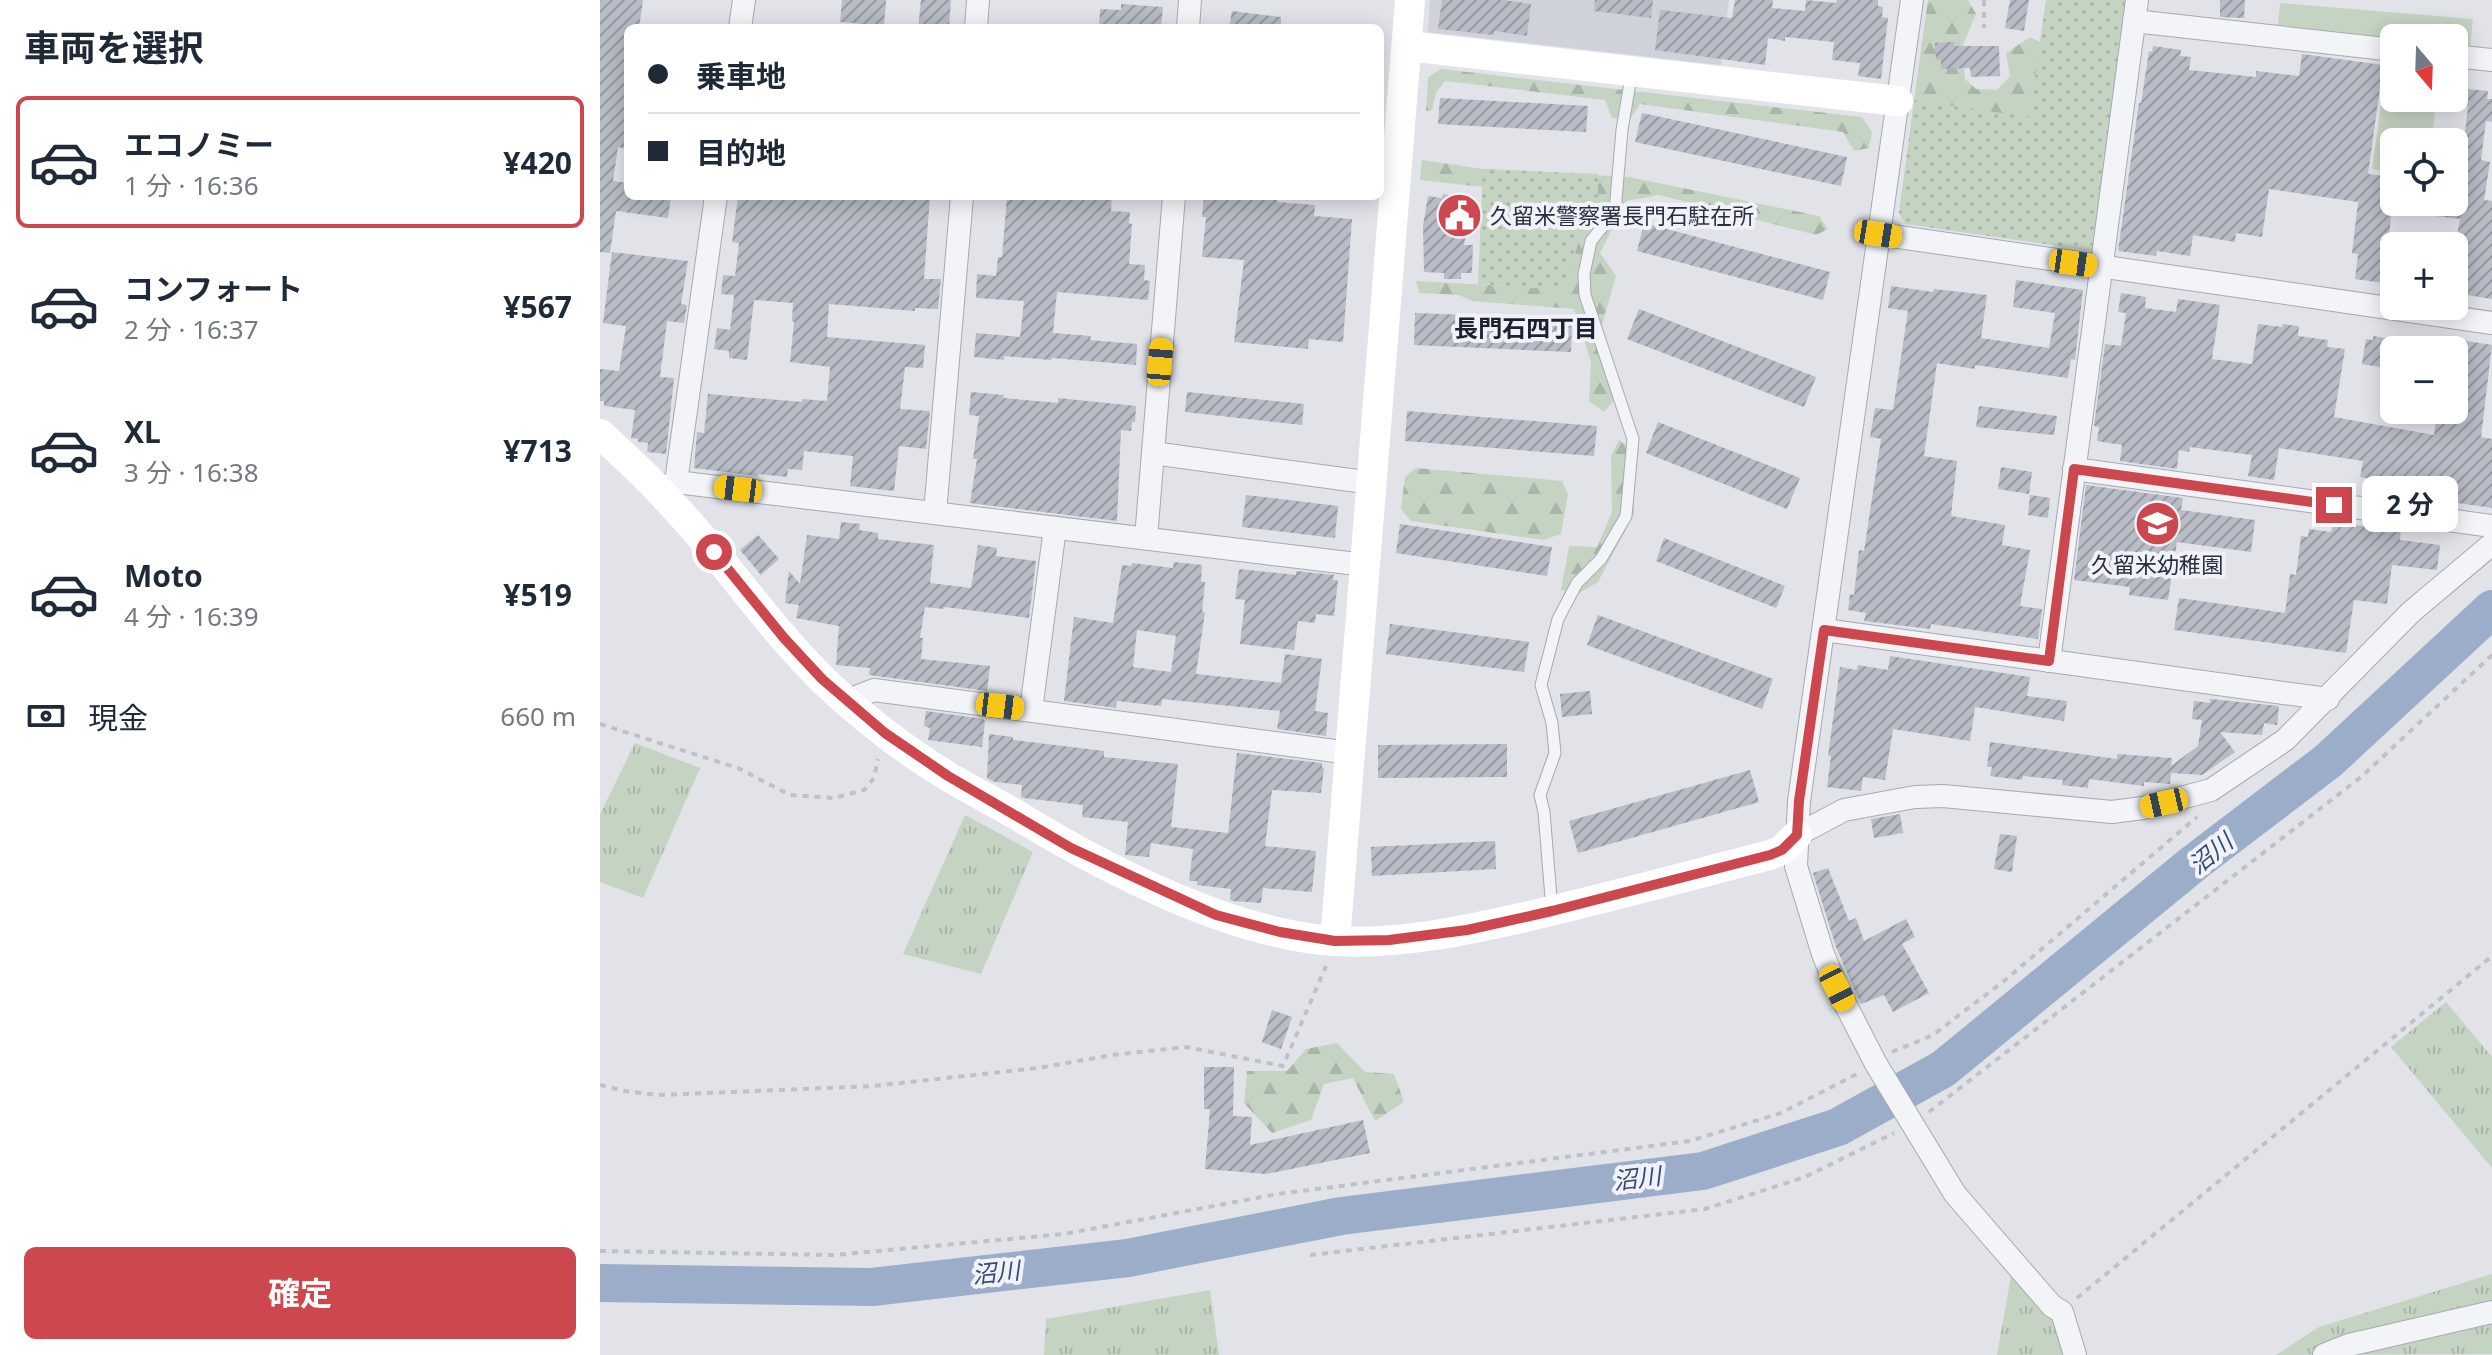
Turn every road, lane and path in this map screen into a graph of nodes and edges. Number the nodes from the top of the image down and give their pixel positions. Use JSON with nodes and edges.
{"nodes":[{"id":1,"x":744,"y":0,"type":"edge"},
{"id":2,"x":978,"y":0,"type":"edge"},
{"id":3,"x":1190,"y":0,"type":"edge"},
{"id":4,"x":1410,"y":0,"type":"edge"},
{"id":5,"x":1912,"y":0,"type":"edge"},
{"id":6,"x":1984,"y":0,"type":"edge"},
{"id":7,"x":2135,"y":11,"type":"edge"},
{"id":8,"x":741,"y":24,"type":"edge"},
{"id":9,"x":976,"y":24,"type":"edge"},
{"id":10,"x":1188,"y":24,"type":"edge"},
{"id":11,"x":1984,"y":28,"type":"dead end"},
{"id":12,"x":1407,"y":46,"type":"junction"},
{"id":13,"x":2380,"y":48,"type":"edge"},
{"id":14,"x":2468,"y":57,"type":"edge"},
{"id":15,"x":2492,"y":60,"type":"edge"},
{"id":16,"x":1632,"y":71,"type":"junction"},
{"id":17,"x":1898,"y":101,"type":"junction"},
{"id":18,"x":715,"y":200,"type":"edge"},
{"id":19,"x":962,"y":200,"type":"edge"},
{"id":20,"x":1174,"y":200,"type":"edge"},
{"id":21,"x":1878,"y":234,"type":"junction"},
{"id":22,"x":2101,"y":267,"type":"junction"},
{"id":23,"x":2492,"y":323,"type":"edge"},
{"id":24,"x":600,"y":434,"type":"edge"},
{"id":25,"x":1153,"y":453,"type":"junction"},
{"id":26,"x":2074,"y":469,"type":"junction"},
{"id":27,"x":1372,"y":483,"type":"junction"},
{"id":28,"x":667,"y":485,"type":"junction"},
{"id":29,"x":935,"y":513,"type":"junction"},
{"id":30,"x":2492,"y":526,"type":"edge"},
{"id":31,"x":1055,"y":528,"type":"junction"},
{"id":32,"x":1146,"y":538,"type":"junction"},
{"id":33,"x":2492,"y":544,"type":"edge"},
{"id":34,"x":1365,"y":565,"type":"junction"},
{"id":35,"x":1824,"y":630,"type":"junction"},
{"id":36,"x":2492,"y":655,"type":"edge"},
{"id":37,"x":2049,"y":661,"type":"junction"},
{"id":38,"x":2328,"y":699,"type":"junction"},
{"id":39,"x":846,"y":701,"type":"junction"},
{"id":40,"x":1031,"y":710,"type":"junction"},
{"id":41,"x":600,"y":724,"type":"edge"},
{"id":42,"x":885,"y":733,"type":"junction"},
{"id":43,"x":1350,"y":753,"type":"junction"},
{"id":44,"x":2211,"y":790,"type":"junction"},
{"id":45,"x":1797,"y":835,"type":"junction"},
{"id":46,"x":1552,"y":911,"type":"junction"},
{"id":47,"x":1335,"y":941,"type":"junction"},
{"id":48,"x":2492,"y":956,"type":"edge"},
{"id":49,"x":1876,"y":1064,"type":"junction"},
{"id":50,"x":600,"y":1085,"type":"edge"},
{"id":51,"x":1913,"y":1124,"type":"junction"},
{"id":52,"x":600,"y":1251,"type":"edge"},
{"id":53,"x":1310,"y":1255,"type":"dead end"},
{"id":54,"x":2062,"y":1312,"type":"junction"},
{"id":55,"x":2492,"y":1312,"type":"edge"},
{"id":56,"x":2075,"y":1355,"type":"edge"},
{"id":57,"x":2324,"y":1355,"type":"edge"}],
"edges":[{"from":1,"to":8,"type":"street"},
{"from":2,"to":9,"type":"street"},
{"from":3,"to":10,"type":"street"},
{"from":4,"to":12,"type":"street"},
{"from":5,"to":17,"type":"street"},
{"from":6,"to":11,"type":"path"},
{"from":7,"to":13,"type":"street"},
{"from":7,"to":22,"type":"street"},
{"from":12,"to":16,"type":"street"},
{"from":12,"to":27,"type":"street"},
{"from":14,"to":15,"type":"street"},
{"from":16,"to":17,"type":"street"},
{"from":16,"to":46,"type":"lane"},
{"from":17,"to":21,"type":"street"},
{"from":18,"to":28,"type":"street"},
{"from":19,"to":29,"type":"street"},
{"from":20,"to":25,"type":"street"},
{"from":21,"to":22,"type":"street"},
{"from":21,"to":35,"type":"street"},
{"from":22,"to":23,"type":"street"},
{"from":22,"to":26,"type":"street"},
{"from":24,"to":28,"type":"street"},
{"from":25,"to":27,"type":"street"},
{"from":25,"to":32,"type":"street"},
{"from":26,"to":30,"type":"street"},
{"from":26,"to":37,"type":"street"},
{"from":27,"to":34,"type":"street"},
{"from":28,"to":29,"type":"street"},
{"from":28,"to":39,"type":"street"},
{"from":29,"to":31,"type":"street"},
{"from":31,"to":32,"type":"street"},
{"from":31,"to":40,"type":"street"},
{"from":32,"to":34,"type":"street"},
{"from":33,"to":38,"type":"street"},
{"from":34,"to":43,"type":"street"},
{"from":35,"to":37,"type":"street"},
{"from":35,"to":45,"type":"street"},
{"from":36,"to":51,"type":"path"},
{"from":37,"to":38,"type":"street"},
{"from":38,"to":44,"type":"street"},
{"from":39,"to":40,"type":"street"},
{"from":39,"to":42,"type":"street"},
{"from":40,"to":43,"type":"street"},
{"from":41,"to":42,"type":"path"},
{"from":42,"to":47,"type":"street"},
{"from":43,"to":47,"type":"street"},
{"from":44,"to":45,"type":"street"},
{"from":44,"to":49,"type":"path"},
{"from":45,"to":46,"type":"street"},
{"from":45,"to":49,"type":"street"},
{"from":46,"to":47,"type":"street"},
{"from":47,"to":50,"type":"path"},
{"from":48,"to":54,"type":"path"},
{"from":49,"to":51,"type":"street"},
{"from":49,"to":52,"type":"path"},
{"from":51,"to":53,"type":"path"},
{"from":51,"to":54,"type":"street"},
{"from":54,"to":56,"type":"street"},
{"from":55,"to":57,"type":"street"}]}
